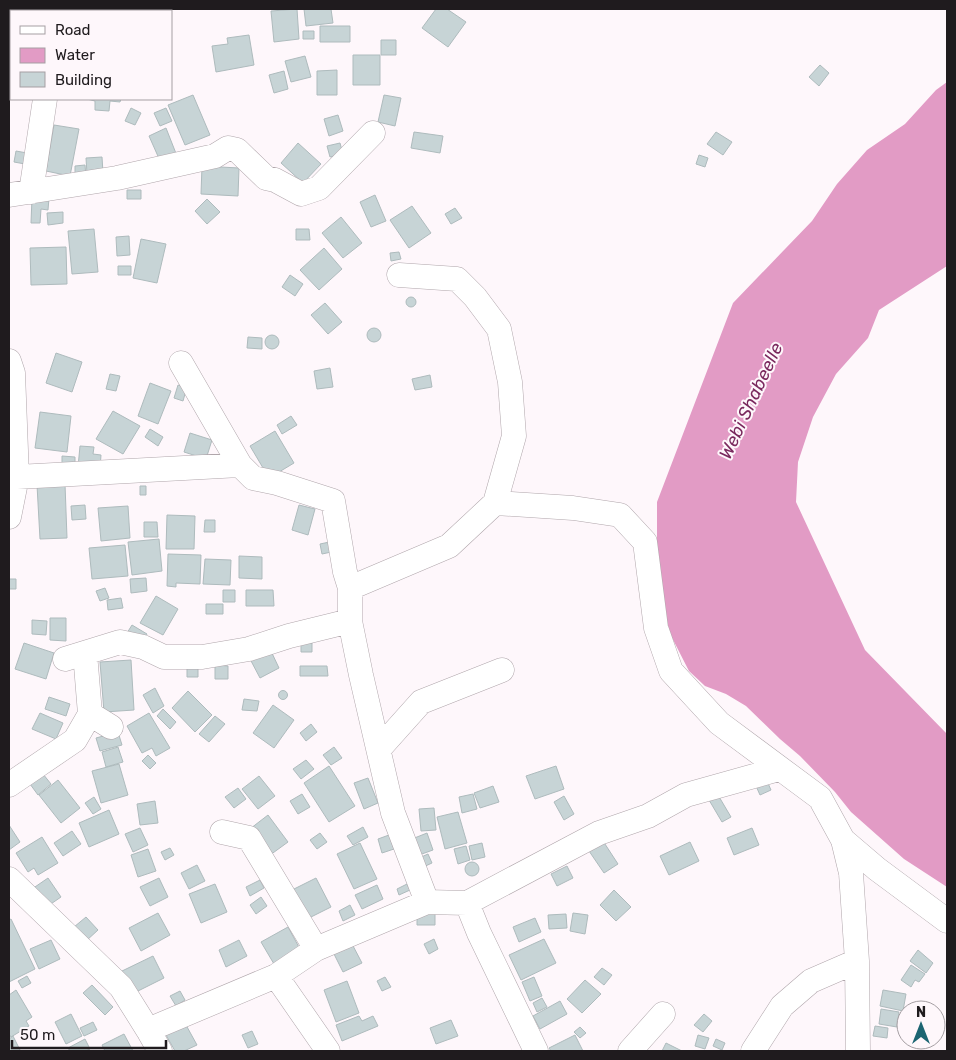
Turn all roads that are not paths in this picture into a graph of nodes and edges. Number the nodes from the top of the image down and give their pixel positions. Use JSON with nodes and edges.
{"nodes":[{"id":1,"x":45,"y":100,"type":"edge"},
{"id":2,"x":374,"y":132,"type":"dead end"},
{"id":3,"x":20,"y":193,"type":"edge"},
{"id":4,"x":399,"y":275,"type":"dead end"},
{"id":5,"x":9,"y":361,"type":"edge"},
{"id":6,"x":181,"y":363,"type":"dead end"},
{"id":7,"x":240,"y":465,"type":"junction"},
{"id":8,"x":17,"y":477,"type":"junction"},
{"id":9,"x":495,"y":503,"type":"junction"},
{"id":10,"x":9,"y":517,"type":"edge"},
{"id":11,"x":350,"y":588,"type":"junction"},
{"id":12,"x":350,"y":621,"type":"junction"},
{"id":13,"x":502,"y":670,"type":"dead end"},
{"id":14,"x":90,"y":714,"type":"junction"},
{"id":15,"x":111,"y":727,"type":"dead end"},
{"id":16,"x":379,"y":749,"type":"junction"},
{"id":17,"x":779,"y":770,"type":"junction"},
{"id":18,"x":9,"y":785,"type":"edge"},
{"id":19,"x":222,"y":832,"type":"dead end"},
{"id":20,"x":843,"y":840,"type":"junction"},
{"id":21,"x":9,"y":879,"type":"edge"},
{"id":22,"x":427,"y":902,"type":"junction"},
{"id":23,"x":466,"y":903,"type":"junction"},
{"id":24,"x":947,"y":922,"type":"edge"},
{"id":25,"x":316,"y":949,"type":"junction"},
{"id":26,"x":857,"y":961,"type":"junction"},
{"id":27,"x":276,"y":976,"type":"junction"},
{"id":28,"x":662,"y":1014,"type":"dead end"},
{"id":29,"x":148,"y":1030,"type":"junction"},
{"id":30,"x":160,"y":1051,"type":"edge"},
{"id":31,"x":328,"y":1051,"type":"edge"},
{"id":32,"x":536,"y":1051,"type":"edge"},
{"id":33,"x":630,"y":1051,"type":"edge"},
{"id":34,"x":753,"y":1051,"type":"edge"},
{"id":35,"x":858,"y":1051,"type":"edge"}],
"edges":[{"from":1,"to":3,"type":"street"},
{"from":2,"to":3,"type":"street"},
{"from":4,"to":9,"type":"street"},
{"from":5,"to":8,"type":"street"},
{"from":6,"to":7,"type":"street"},
{"from":7,"to":8,"type":"street"},
{"from":7,"to":11,"type":"street"},
{"from":8,"to":10,"type":"street"},
{"from":9,"to":11,"type":"street"},
{"from":9,"to":17,"type":"street"},
{"from":11,"to":12,"type":"street"},
{"from":12,"to":14,"type":"street"},
{"from":12,"to":16,"type":"street"},
{"from":13,"to":16,"type":"street"},
{"from":14,"to":15,"type":"street"},
{"from":14,"to":18,"type":"street"},
{"from":16,"to":22,"type":"street"},
{"from":17,"to":20,"type":"street"},
{"from":17,"to":23,"type":"street"},
{"from":19,"to":25,"type":"street"},
{"from":20,"to":24,"type":"street"},
{"from":20,"to":26,"type":"street"},
{"from":21,"to":29,"type":"street"},
{"from":22,"to":23,"type":"street"},
{"from":22,"to":25,"type":"street"},
{"from":23,"to":32,"type":"street"},
{"from":25,"to":27,"type":"street"},
{"from":26,"to":34,"type":"street"},
{"from":26,"to":35,"type":"street"},
{"from":27,"to":29,"type":"street"},
{"from":27,"to":31,"type":"street"},
{"from":28,"to":33,"type":"street"},
{"from":29,"to":30,"type":"street"}]}
